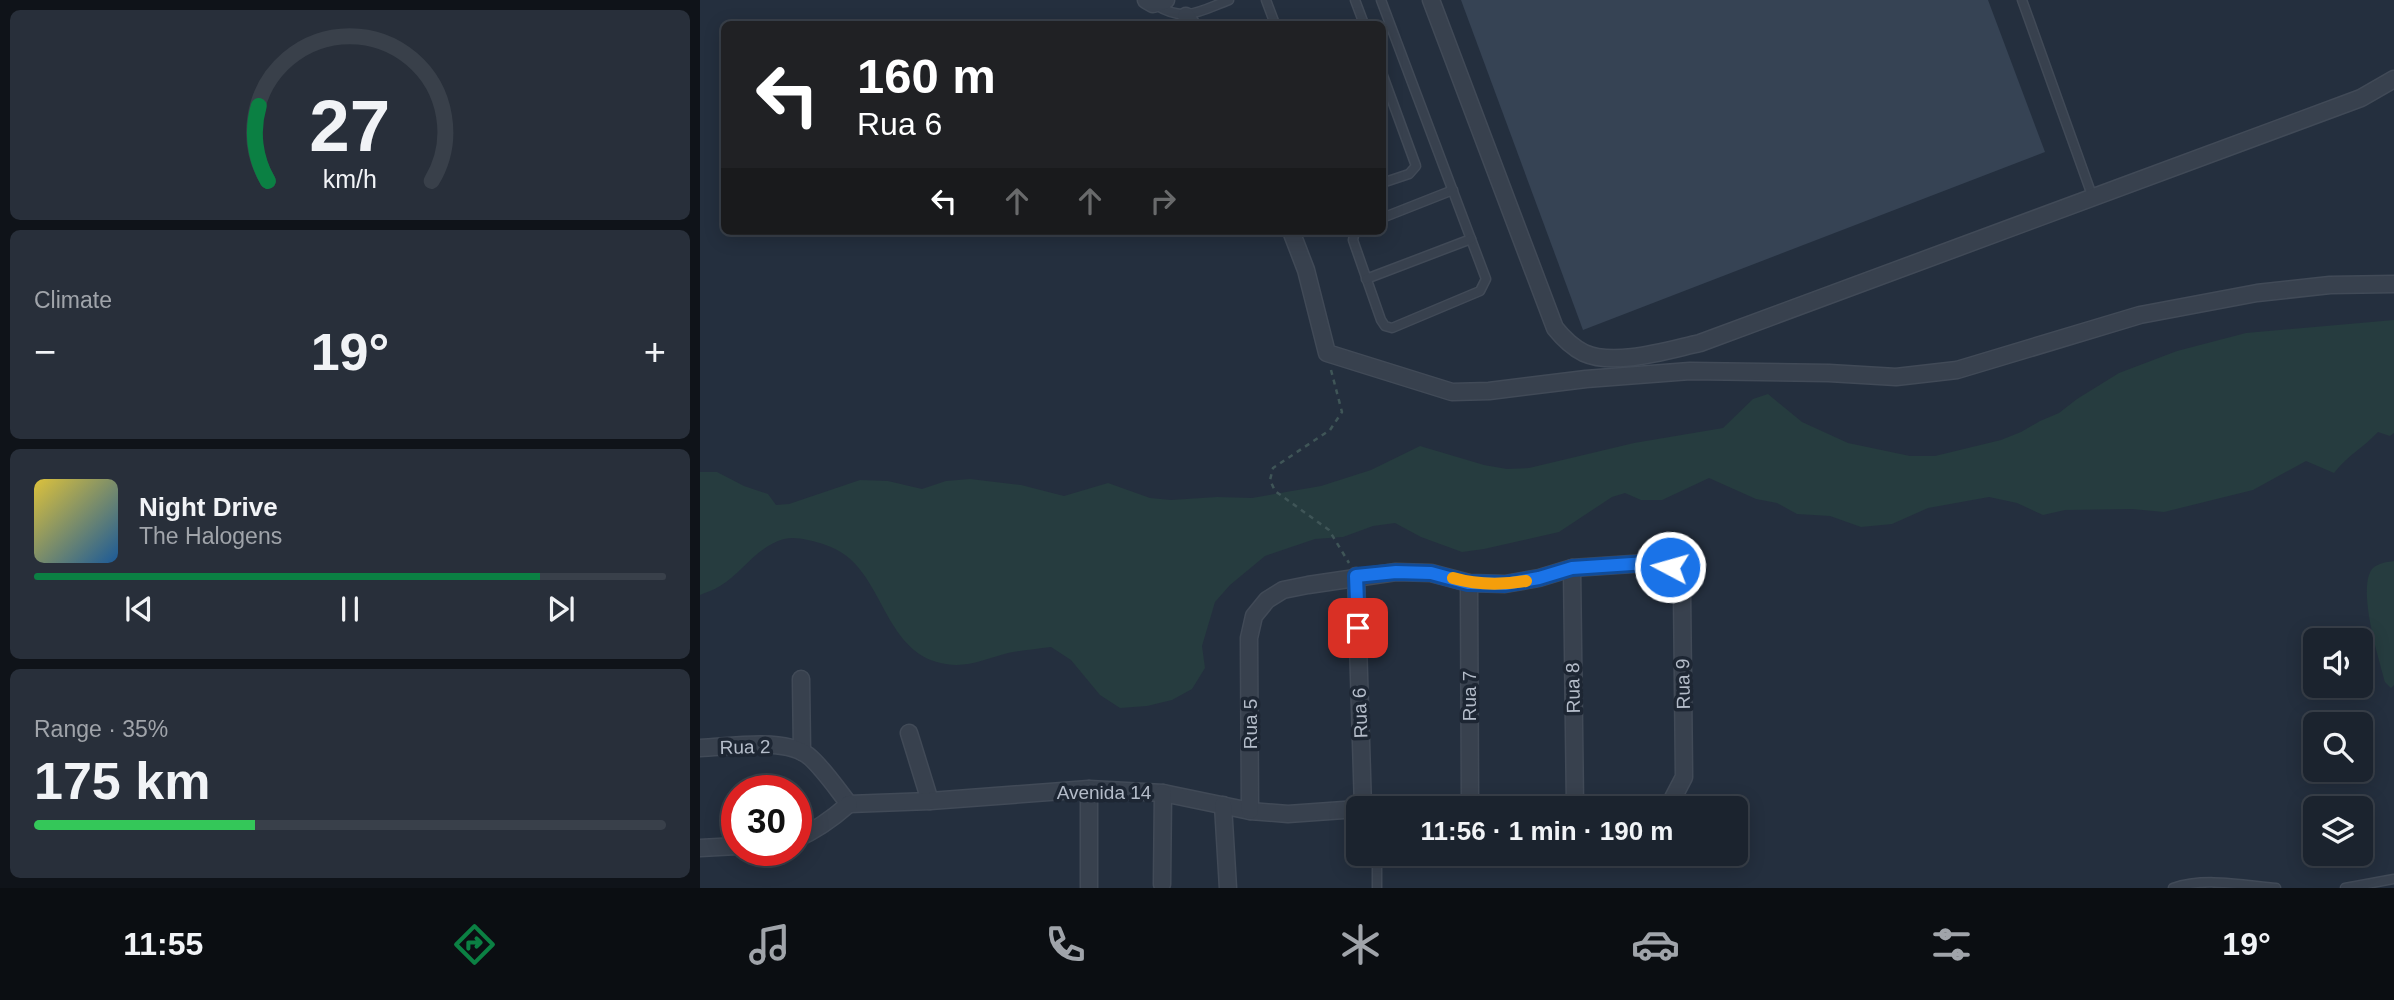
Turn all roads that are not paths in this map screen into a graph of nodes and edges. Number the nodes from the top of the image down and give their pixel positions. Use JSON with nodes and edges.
{"nodes":[{"id":1,"x":1226,"y":0,"type":"edge"},
{"id":2,"x":1266,"y":0,"type":"edge"},
{"id":3,"x":1355,"y":0,"type":"edge"},
{"id":4,"x":1381,"y":0,"type":"edge"},
{"id":5,"x":1430,"y":0,"type":"edge"},
{"id":6,"x":2022,"y":0,"type":"edge"},
{"id":7,"x":1155,"y":1,"type":"edge"},
{"id":8,"x":1188,"y":20,"type":"edge"},
{"id":9,"x":1274,"y":21,"type":"edge"},
{"id":10,"x":1363,"y":21,"type":"edge"},
{"id":11,"x":2394,"y":79,"type":"edge"},
{"id":12,"x":1386,"y":84,"type":"edge"},
{"id":13,"x":1386,"y":182,"type":"edge"},
{"id":14,"x":1453,"y":190,"type":"junction"},
{"id":15,"x":2092,"y":198,"type":"junction"},
{"id":16,"x":1386,"y":216,"type":"edge"},
{"id":17,"x":1293,"y":235,"type":"edge"},
{"id":18,"x":1354,"y":235,"type":"edge"},
{"id":19,"x":1471,"y":239,"type":"junction"},
{"id":20,"x":1366,"y":279,"type":"junction"},
{"id":21,"x":2394,"y":284,"type":"edge"},
{"id":22,"x":1572,"y":568,"type":"junction"},
{"id":23,"x":1356,"y":576,"type":"junction"},
{"id":24,"x":1468,"y":583,"type":"junction"},
{"id":25,"x":801,"y":679,"type":"dead end"},
{"id":26,"x":909,"y":733,"type":"dead end"},
{"id":27,"x":700,"y":748,"type":"edge"},
{"id":28,"x":802,"y":752,"type":"junction"},
{"id":29,"x":1089,"y":789,"type":"junction"},
{"id":30,"x":1163,"y":793,"type":"junction"},
{"id":31,"x":1360,"y":796,"type":"edge"},
{"id":32,"x":1470,"y":796,"type":"edge"},
{"id":33,"x":1575,"y":796,"type":"edge"},
{"id":34,"x":1674,"y":796,"type":"edge"},
{"id":35,"x":930,"y":801,"type":"junction"},
{"id":36,"x":849,"y":804,"type":"junction"},
{"id":37,"x":1223,"y":805,"type":"junction"},
{"id":38,"x":1346,"y":809,"type":"edge"},
{"id":39,"x":1250,"y":811,"type":"junction"},
{"id":40,"x":812,"y":832,"type":"edge"},
{"id":41,"x":721,"y":847,"type":"edge"},
{"id":42,"x":700,"y":848,"type":"edge"},
{"id":43,"x":1377,"y":866,"type":"edge"},
{"id":44,"x":2394,"y":879,"type":"edge"},
{"id":45,"x":1162,"y":884,"type":"dead end"},
{"id":46,"x":1089,"y":888,"type":"edge"},
{"id":47,"x":1228,"y":888,"type":"edge"},
{"id":48,"x":1377,"y":888,"type":"edge"},
{"id":49,"x":2173,"y":888,"type":"edge"},
{"id":50,"x":2276,"y":888,"type":"edge"},
{"id":51,"x":2346,"y":888,"type":"edge"}],
"edges":[{"from":1,"to":8,"type":"lane"},
{"from":2,"to":9,"type":"lane"},
{"from":3,"to":10,"type":"lane"},
{"from":4,"to":14,"type":"lane"},
{"from":5,"to":15,"type":"street"},
{"from":6,"to":15,"type":"lane"},
{"from":7,"to":8,"type":"lane"},
{"from":11,"to":15,"type":"street"},
{"from":12,"to":13,"type":"lane"},
{"from":14,"to":16,"type":"lane"},
{"from":14,"to":19,"type":"lane"},
{"from":17,"to":21,"type":"street"},
{"from":18,"to":20,"type":"lane"},
{"from":19,"to":20,"type":"lane"},
{"from":19,"to":20,"type":"lane"},
{"from":22,"to":24,"type":"street"},
{"from":22,"to":33,"type":"street","name":"Rua 8"},
{"from":22,"to":34,"type":"street","name":"Rua 9"},
{"from":23,"to":24,"type":"street"},
{"from":23,"to":31,"type":"street","name":"Rua 6"},
{"from":23,"to":39,"type":"street","name":"Rua 5"},
{"from":24,"to":32,"type":"street","name":"Rua 7"},
{"from":25,"to":28,"type":"street"},
{"from":26,"to":35,"type":"street"},
{"from":27,"to":28,"type":"street","name":"Rua 2"},
{"from":28,"to":36,"type":"street"},
{"from":29,"to":30,"type":"street","name":"Avenida 14"},
{"from":29,"to":35,"type":"street","name":"Avenida 14"},
{"from":29,"to":46,"type":"street"},
{"from":30,"to":37,"type":"street","name":"Avenida 14"},
{"from":30,"to":45,"type":"street"},
{"from":35,"to":36,"type":"street","name":"Avenida 14"},
{"from":36,"to":40,"type":"street"},
{"from":37,"to":39,"type":"street","name":"Avenida 14"},
{"from":37,"to":47,"type":"street"},
{"from":38,"to":39,"type":"street","name":"Avenida 14"},
{"from":41,"to":42,"type":"street"},
{"from":43,"to":48,"type":"lane"},
{"from":44,"to":51,"type":"lane"},
{"from":49,"to":50,"type":"lane"}]}
